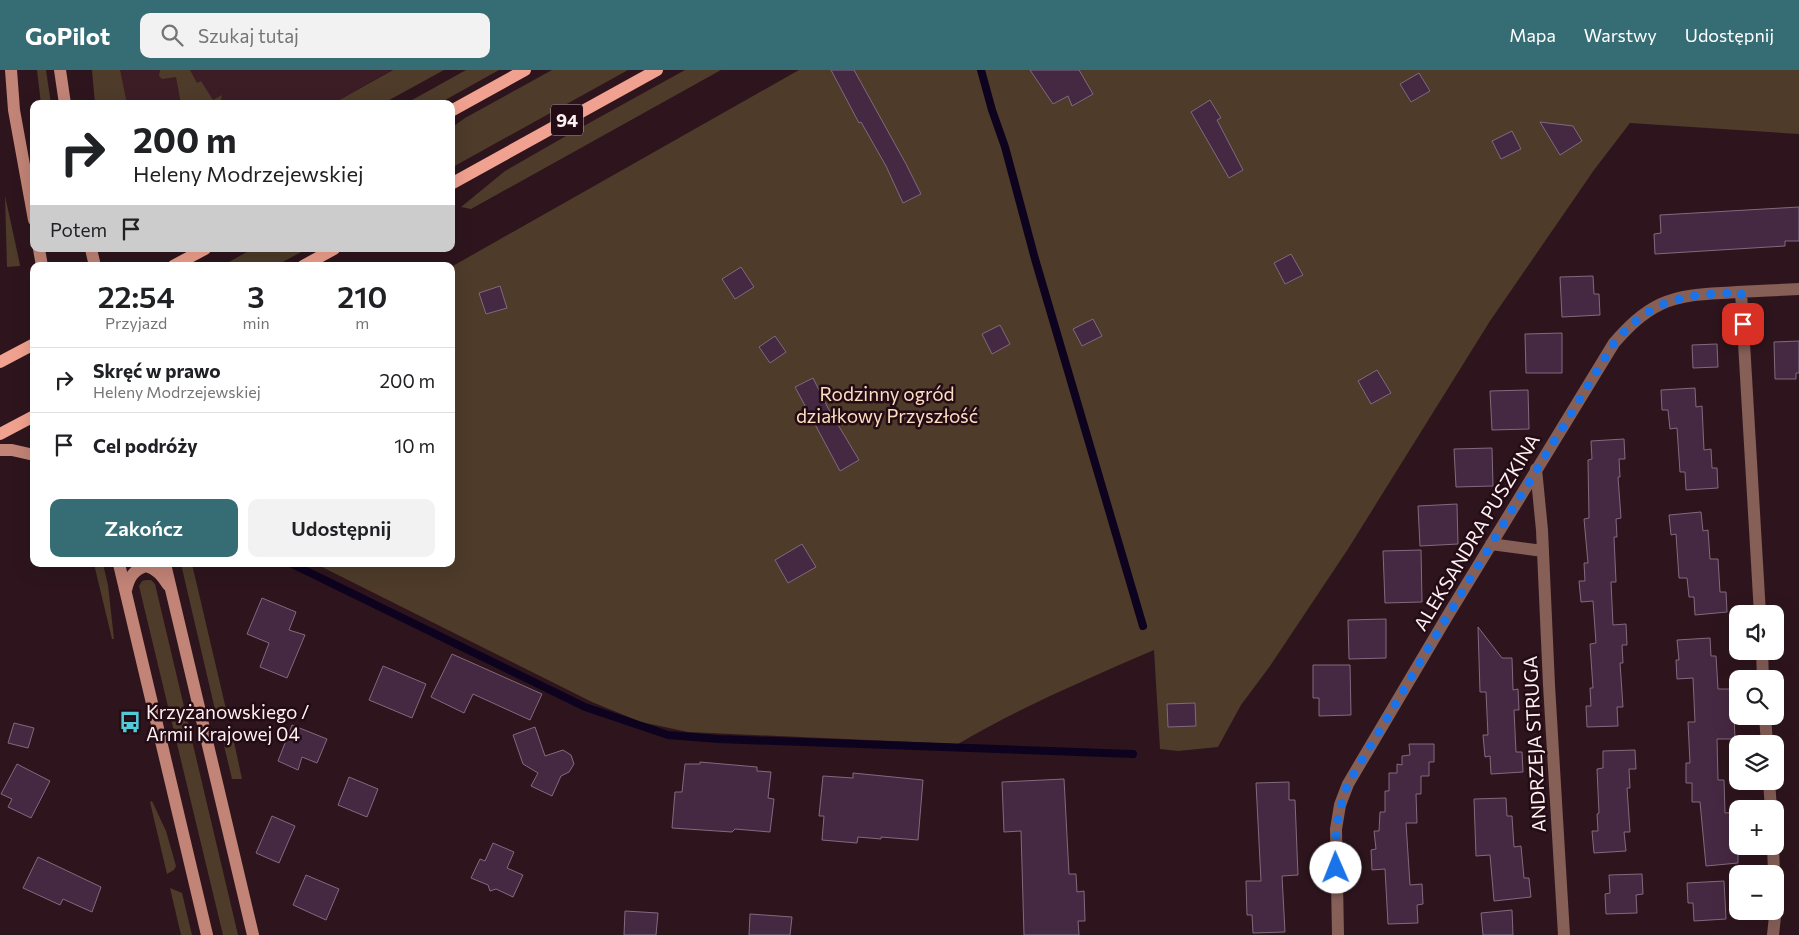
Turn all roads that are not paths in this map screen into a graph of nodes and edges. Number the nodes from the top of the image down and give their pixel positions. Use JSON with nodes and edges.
{"nodes":[{"id":1,"x":11,"y":70,"type":"edge"},
{"id":2,"x":60,"y":70,"type":"edge"},
{"id":3,"x":525,"y":70,"type":"edge"},
{"id":4,"x":657,"y":70,"type":"edge"},
{"id":5,"x":64,"y":100,"type":"edge"},
{"id":6,"x":455,"y":109,"type":"edge"},
{"id":7,"x":455,"y":182,"type":"edge"},
{"id":8,"x":30,"y":198,"type":"edge"},
{"id":9,"x":199,"y":252,"type":"edge"},
{"id":10,"x":329,"y":252,"type":"edge"},
{"id":11,"x":181,"y":262,"type":"edge"},
{"id":12,"x":310,"y":262,"type":"edge"},
{"id":13,"x":1799,"y":288,"type":"edge"},
{"id":14,"x":1741,"y":292,"type":"junction"},
{"id":15,"x":30,"y":346,"type":"edge"},
{"id":16,"x":0,"y":362,"type":"edge"},
{"id":17,"x":30,"y":418,"type":"edge"},
{"id":18,"x":0,"y":434,"type":"edge"},
{"id":19,"x":0,"y":450,"type":"edge"},
{"id":20,"x":30,"y":454,"type":"edge"},
{"id":21,"x":1536,"y":469,"type":"junction"},
{"id":22,"x":1491,"y":544,"type":"junction"},
{"id":23,"x":1543,"y":551,"type":"junction"},
{"id":24,"x":120,"y":567,"type":"edge"},
{"id":25,"x":144,"y":567,"type":"edge"},
{"id":26,"x":150,"y":567,"type":"edge"},
{"id":27,"x":166,"y":567,"type":"edge"},
{"id":28,"x":171,"y":589,"type":"junction"},
{"id":29,"x":125,"y":591,"type":"junction"},
{"id":30,"x":1759,"y":605,"type":"edge"},
{"id":31,"x":1775,"y":920,"type":"edge"},
{"id":32,"x":207,"y":935,"type":"edge"},
{"id":33,"x":253,"y":935,"type":"edge"},
{"id":34,"x":1338,"y":935,"type":"edge"},
{"id":35,"x":1564,"y":935,"type":"edge"},
{"id":36,"x":1773,"y":935,"type":"edge"}],
"edges":[{"from":1,"to":8,"type":"street"},
{"from":2,"to":5,"type":"street"},
{"from":3,"to":6,"type":"main road"},
{"from":4,"to":7,"type":"main road","number":"94"},
{"from":9,"to":11,"type":"main road"},
{"from":10,"to":12,"type":"main road"},
{"from":13,"to":14,"type":"street","name":"ALEKSANDRA PUSZKINA"},
{"from":14,"to":21,"type":"street","name":"ALEKSANDRA PUSZKINA"},
{"from":14,"to":30,"type":"street"},
{"from":15,"to":16,"type":"main road"},
{"from":17,"to":18,"type":"main road"},
{"from":19,"to":20,"type":"street"},
{"from":21,"to":22,"type":"street","name":"ALEKSANDRA PUSZKINA"},
{"from":21,"to":23,"type":"street","name":"ANDRZEJA STRUGA"},
{"from":22,"to":23,"type":"street"},
{"from":22,"to":34,"type":"street","name":"ALEKSANDRA PUSZKINA"},
{"from":23,"to":35,"type":"street","name":"ANDRZEJA STRUGA"},
{"from":24,"to":29,"type":"street"},
{"from":25,"to":29,"type":"street"},
{"from":26,"to":28,"type":"street"},
{"from":27,"to":28,"type":"street"},
{"from":28,"to":33,"type":"street"},
{"from":29,"to":32,"type":"street"},
{"from":31,"to":36,"type":"street"}]}
